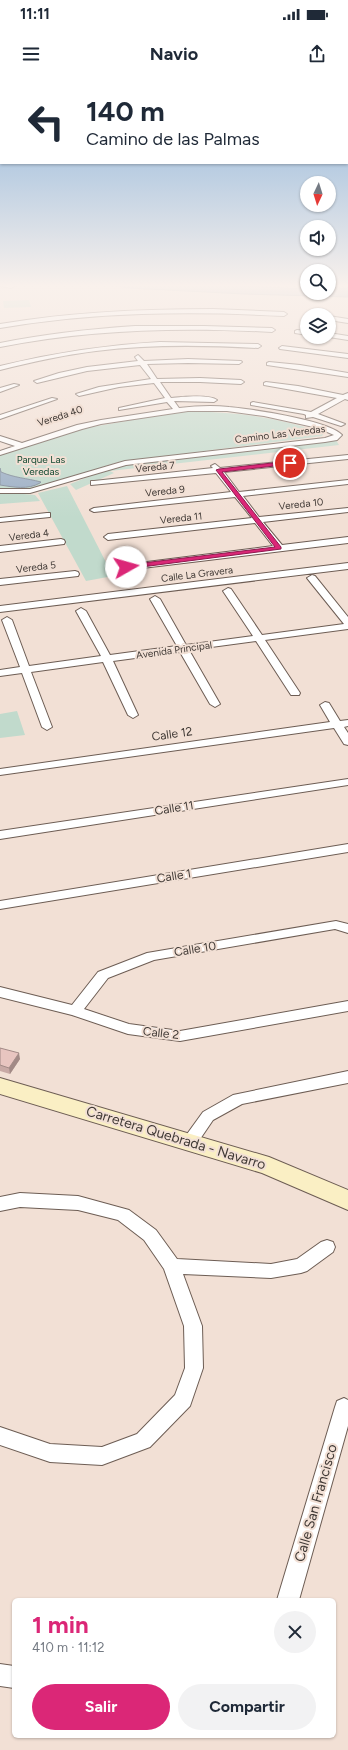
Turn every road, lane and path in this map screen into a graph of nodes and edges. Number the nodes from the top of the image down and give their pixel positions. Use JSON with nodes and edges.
{"nodes":[{"id":1,"x":25,"y":362,"type":"edge"},
{"id":2,"x":142,"y":362,"type":"junction"},
{"id":3,"x":146,"y":362,"type":"edge"},
{"id":4,"x":269,"y":364,"type":"dead end"},
{"id":5,"x":0,"y":368,"type":"edge"},
{"id":6,"x":348,"y":375,"type":"edge"},
{"id":7,"x":37,"y":381,"type":"dead end"},
{"id":8,"x":156,"y":381,"type":"junction"},
{"id":9,"x":241,"y":382,"type":"dead end"},
{"id":10,"x":266,"y":384,"type":"dead end"},
{"id":11,"x":16,"y":385,"type":"dead end"},
{"id":12,"x":0,"y":390,"type":"edge"},
{"id":13,"x":79,"y":394,"type":"dead end"},
{"id":14,"x":347,"y":397,"type":"edge"},
{"id":15,"x":54,"y":399,"type":"dead end"},
{"id":16,"x":169,"y":400,"type":"junction"},
{"id":17,"x":222,"y":401,"type":"dead end"},
{"id":18,"x":251,"y":404,"type":"dead end"},
{"id":19,"x":121,"y":409,"type":"dead end"},
{"id":20,"x":176,"y":410,"type":"junction"},
{"id":21,"x":313,"y":414,"type":"junction"},
{"id":22,"x":0,"y":417,"type":"edge"},
{"id":23,"x":87,"y":417,"type":"dead end"},
{"id":24,"x":299,"y":421,"type":"junction"},
{"id":25,"x":341,"y":424,"type":"dead end"},
{"id":26,"x":57,"y":426,"type":"junction"},
{"id":27,"x":68,"y":430,"type":"junction"},
{"id":28,"x":348,"y":434,"type":"edge"},
{"id":29,"x":338,"y":435,"type":"junction"},
{"id":30,"x":31,"y":436,"type":"dead end"},
{"id":31,"x":0,"y":438,"type":"edge"},
{"id":32,"x":22,"y":446,"type":"junction"},
{"id":33,"x":0,"y":453,"type":"edge"},
{"id":34,"x":205,"y":453,"type":"junction"},
{"id":35,"x":348,"y":457,"type":"edge"},
{"id":36,"x":219,"y":470,"type":"junction"},
{"id":37,"x":348,"y":482,"type":"edge"},
{"id":38,"x":94,"y":483,"type":"dead end"},
{"id":39,"x":0,"y":491,"type":"edge"},
{"id":40,"x":237,"y":494,"type":"junction"},
{"id":41,"x":94,"y":510,"type":"dead end"},
{"id":42,"x":348,"y":510,"type":"edge"},
{"id":43,"x":47,"y":515,"type":"dead end"},
{"id":44,"x":0,"y":520,"type":"edge"},
{"id":45,"x":257,"y":520,"type":"junction"},
{"id":46,"x":108,"y":537,"type":"dead end"},
{"id":47,"x":348,"y":540,"type":"edge"},
{"id":48,"x":60,"y":542,"type":"dead end"},
{"id":49,"x":279,"y":548,"type":"junction"},
{"id":50,"x":0,"y":549,"type":"edge"},
{"id":51,"x":348,"y":566,"type":"edge"},
{"id":52,"x":126,"y":567,"type":"dead end"},
{"id":53,"x":75,"y":574,"type":"dead end"},
{"id":54,"x":312,"y":578,"type":"dead end"},
{"id":55,"x":0,"y":582,"type":"edge"},
{"id":56,"x":228,"y":591,"type":"dead end"},
{"id":57,"x":155,"y":599,"type":"dead end"},
{"id":58,"x":0,"y":609,"type":"edge"},
{"id":59,"x":81,"y":611,"type":"dead end"},
{"id":60,"x":7,"y":620,"type":"dead end"},
{"id":61,"x":348,"y":625,"type":"edge"},
{"id":62,"x":259,"y":639,"type":"junction"},
{"id":63,"x":184,"y":649,"type":"junction"},
{"id":64,"x":107,"y":659,"type":"junction"},
{"id":65,"x":25,"y":670,"type":"junction"},
{"id":66,"x":0,"y":673,"type":"edge"},
{"id":67,"x":295,"y":692,"type":"dead end"},
{"id":68,"x":215,"y":704,"type":"dead end"},
{"id":69,"x":325,"y":705,"type":"dead end"},
{"id":70,"x":133,"y":715,"type":"dead end"},
{"id":71,"x":348,"y":723,"type":"edge"},
{"id":72,"x":336,"y":724,"type":"junction"},
{"id":73,"x":47,"y":726,"type":"dead end"},
{"id":74,"x":348,"y":742,"type":"edge"},
{"id":75,"x":0,"y":772,"type":"edge"},
{"id":76,"x":348,"y":782,"type":"edge"},
{"id":77,"x":0,"y":835,"type":"edge"},
{"id":78,"x":348,"y":848,"type":"edge"},
{"id":79,"x":0,"y":905,"type":"edge"},
{"id":80,"x":342,"y":927,"type":"edge"},
{"id":81,"x":0,"y":992,"type":"edge"},
{"id":82,"x":348,"y":1006,"type":"edge"},
{"id":83,"x":75,"y":1011,"type":"junction"},
{"id":84,"x":348,"y":1077,"type":"edge"},
{"id":85,"x":0,"y":1086,"type":"edge"},
{"id":86,"x":190,"y":1141,"type":"junction"},
{"id":87,"x":348,"y":1200,"type":"edge"},
{"id":88,"x":0,"y":1204,"type":"edge"},
{"id":89,"x":327,"y":1247,"type":"dead end"},
{"id":90,"x":172,"y":1266,"type":"junction"},
{"id":91,"x":344,"y":1407,"type":"dead end"},
{"id":92,"x":0,"y":1436,"type":"edge"},
{"id":93,"x":289,"y":1598,"type":"edge"},
{"id":94,"x":0,"y":1675,"type":"edge"},
{"id":95,"x":12,"y":1677,"type":"edge"}],
"edges":[{"from":1,"to":5,"type":"street"},
{"from":2,"to":3,"type":"street"},
{"from":2,"to":7,"type":"street"},
{"from":2,"to":8,"type":"street"},
{"from":4,"to":6,"type":"street"},
{"from":8,"to":9,"type":"street"},
{"from":8,"to":13,"type":"street"},
{"from":8,"to":16,"type":"street"},
{"from":10,"to":14,"type":"street"},
{"from":11,"to":12,"type":"street"},
{"from":14,"to":21,"type":"street"},
{"from":15,"to":22,"type":"street"},
{"from":16,"to":17,"type":"street"},
{"from":16,"to":19,"type":"street"},
{"from":16,"to":20,"type":"street"},
{"from":18,"to":21,"type":"street"},
{"from":20,"to":24,"type":"street","name":"Camino Las Veredas"},
{"from":20,"to":27,"type":"street","name":"Camino Las Veredas"},
{"from":21,"to":24,"type":"street"},
{"from":21,"to":25,"type":"street"},
{"from":23,"to":26,"type":"street","name":"Vereda 40"},
{"from":24,"to":29,"type":"street","name":"Camino Las Veredas"},
{"from":26,"to":27,"type":"street"},
{"from":26,"to":30,"type":"street","name":"Vereda 40"},
{"from":27,"to":32,"type":"street","name":"Camino Las Veredas"},
{"from":28,"to":29,"type":"street"},
{"from":29,"to":34,"type":"street","name":"Camino Las Veredas"},
{"from":31,"to":32,"type":"street"},
{"from":32,"to":33,"type":"street","name":"Camino Las Veredas"},
{"from":34,"to":36,"type":"street"},
{"from":34,"to":39,"type":"street","name":"Camino Las Veredas"},
{"from":35,"to":36,"type":"street","name":"Vereda 7"},
{"from":36,"to":38,"type":"street","name":"Vereda 7"},
{"from":36,"to":40,"type":"street"},
{"from":37,"to":40,"type":"street","name":"Vereda 9"},
{"from":40,"to":41,"type":"street","name":"Vereda 9"},
{"from":40,"to":45,"type":"street"},
{"from":42,"to":45,"type":"street","name":"Vereda 10"},
{"from":43,"to":44,"type":"street"},
{"from":45,"to":46,"type":"street","name":"Vereda 11"},
{"from":45,"to":49,"type":"street"},
{"from":47,"to":49,"type":"street"},
{"from":48,"to":50,"type":"street","name":"Vereda 4"},
{"from":49,"to":52,"type":"street"},
{"from":51,"to":58,"type":"street","name":"Calle La Gravera"},
{"from":53,"to":55,"type":"street","name":"Vereda 5"},
{"from":54,"to":61,"type":"street"},
{"from":56,"to":62,"type":"street"},
{"from":57,"to":63,"type":"street"},
{"from":59,"to":64,"type":"street"},
{"from":60,"to":65,"type":"street"},
{"from":61,"to":62,"type":"street","name":"Avenida Principal"},
{"from":62,"to":63,"type":"street","name":"Avenida Principal"},
{"from":62,"to":67,"type":"street"},
{"from":63,"to":64,"type":"street","name":"Avenida Principal"},
{"from":63,"to":68,"type":"street"},
{"from":64,"to":65,"type":"street","name":"Avenida Principal"},
{"from":64,"to":70,"type":"street"},
{"from":65,"to":66,"type":"street","name":"Avenida Principal"},
{"from":65,"to":73,"type":"street"},
{"from":69,"to":72,"type":"street"},
{"from":71,"to":72,"type":"street","name":"Calle 12"},
{"from":72,"to":74,"type":"street"},
{"from":72,"to":75,"type":"street","name":"Calle 12"},
{"from":76,"to":77,"type":"street","name":"Calle 11"},
{"from":78,"to":79,"type":"street","name":"Calle 1"},
{"from":80,"to":83,"type":"street","name":"Calle 10"},
{"from":81,"to":83,"type":"street","name":"Calle 2"},
{"from":82,"to":83,"type":"street","name":"Calle 2"},
{"from":84,"to":86,"type":"street"},
{"from":85,"to":86,"type":"street","name":"Carretera Quebrada - Navarro"},
{"from":86,"to":87,"type":"street","name":"Carretera Quebrada - Navarro"},
{"from":88,"to":90,"type":"street"},
{"from":89,"to":90,"type":"street"},
{"from":90,"to":92,"type":"street"},
{"from":91,"to":93,"type":"street","name":"Calle San Francisco"},
{"from":94,"to":95,"type":"street"}]}
